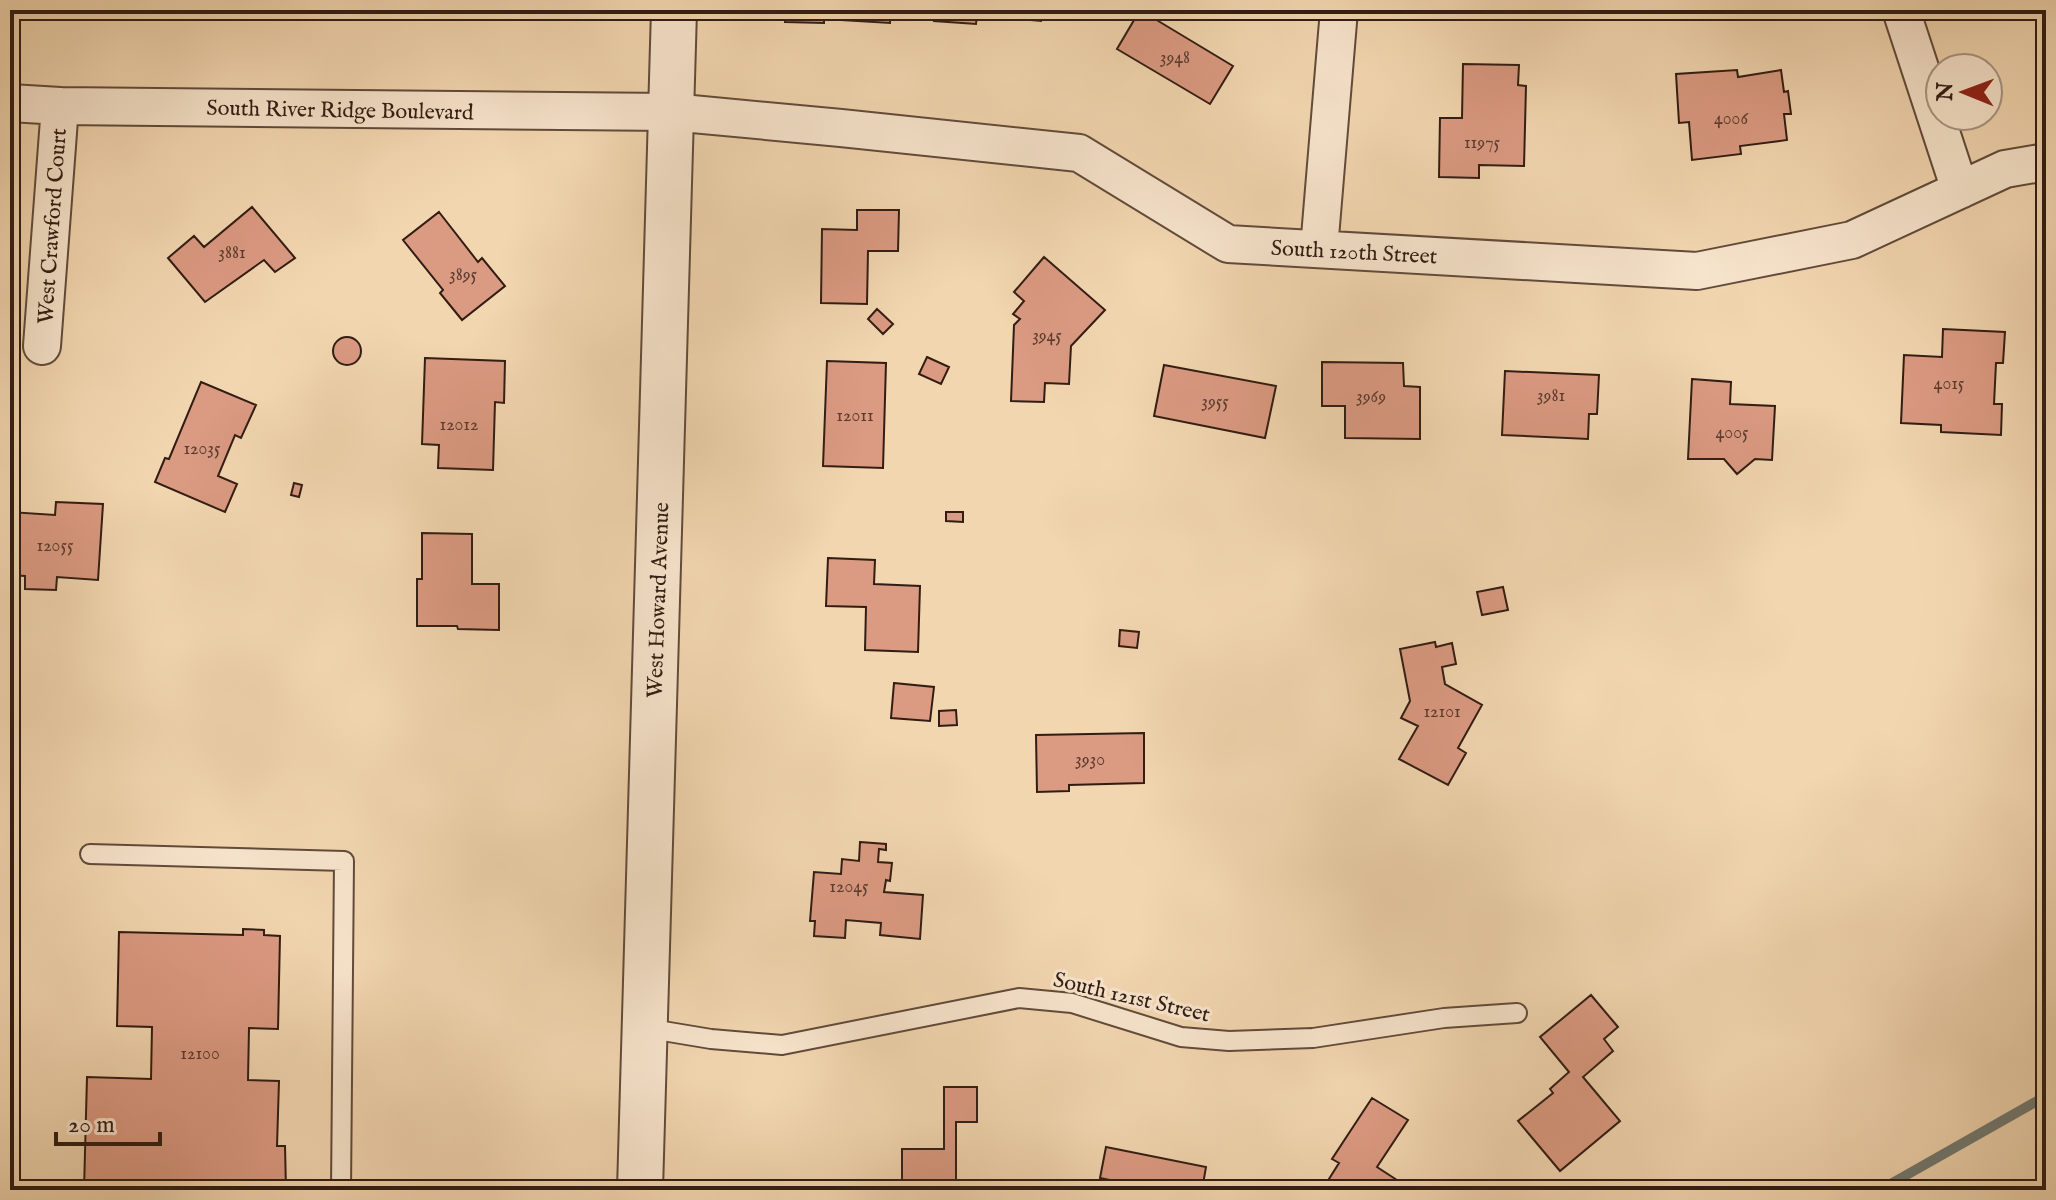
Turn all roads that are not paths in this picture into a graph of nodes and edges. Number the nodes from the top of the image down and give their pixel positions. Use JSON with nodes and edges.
{"nodes":[{"id":1,"x":674,"y":10,"type":"edge"},
{"id":2,"x":1339,"y":10,"type":"edge"},
{"id":3,"x":1901,"y":10,"type":"edge"},
{"id":4,"x":10,"y":103,"type":"edge"},
{"id":5,"x":60,"y":106,"type":"junction"},
{"id":6,"x":671,"y":112,"type":"junction"},
{"id":7,"x":2046,"y":162,"type":"edge"},
{"id":8,"x":1960,"y":190,"type":"junction"},
{"id":9,"x":1319,"y":249,"type":"junction"},
{"id":10,"x":42,"y":346,"type":"dead end"},
{"id":11,"x":90,"y":854,"type":"dead end"},
{"id":12,"x":1517,"y":1013,"type":"dead end"},
{"id":13,"x":645,"y":1028,"type":"junction"},
{"id":14,"x":341,"y":1190,"type":"edge"},
{"id":15,"x":640,"y":1190,"type":"edge"}],
"edges":[{"from":1,"to":6,"type":"street","name":"West Howard Avenue"},
{"from":2,"to":9,"type":"street"},
{"from":3,"to":8,"type":"street"},
{"from":4,"to":5,"type":"street","name":"South River Ridge Boulevard"},
{"from":5,"to":6,"type":"street","name":"South River Ridge Boulevard"},
{"from":5,"to":10,"type":"street","name":"West Crawford Court"},
{"from":6,"to":9,"type":"street","name":"South 120th Street"},
{"from":6,"to":13,"type":"street","name":"West Howard Avenue"},
{"from":7,"to":8,"type":"street","name":"South 120th Street"},
{"from":8,"to":9,"type":"street","name":"South 120th Street"},
{"from":11,"to":14,"type":"lane"},
{"from":12,"to":13,"type":"lane","name":"South 121st Street"},
{"from":13,"to":15,"type":"street","name":"West Howard Avenue"}]}
